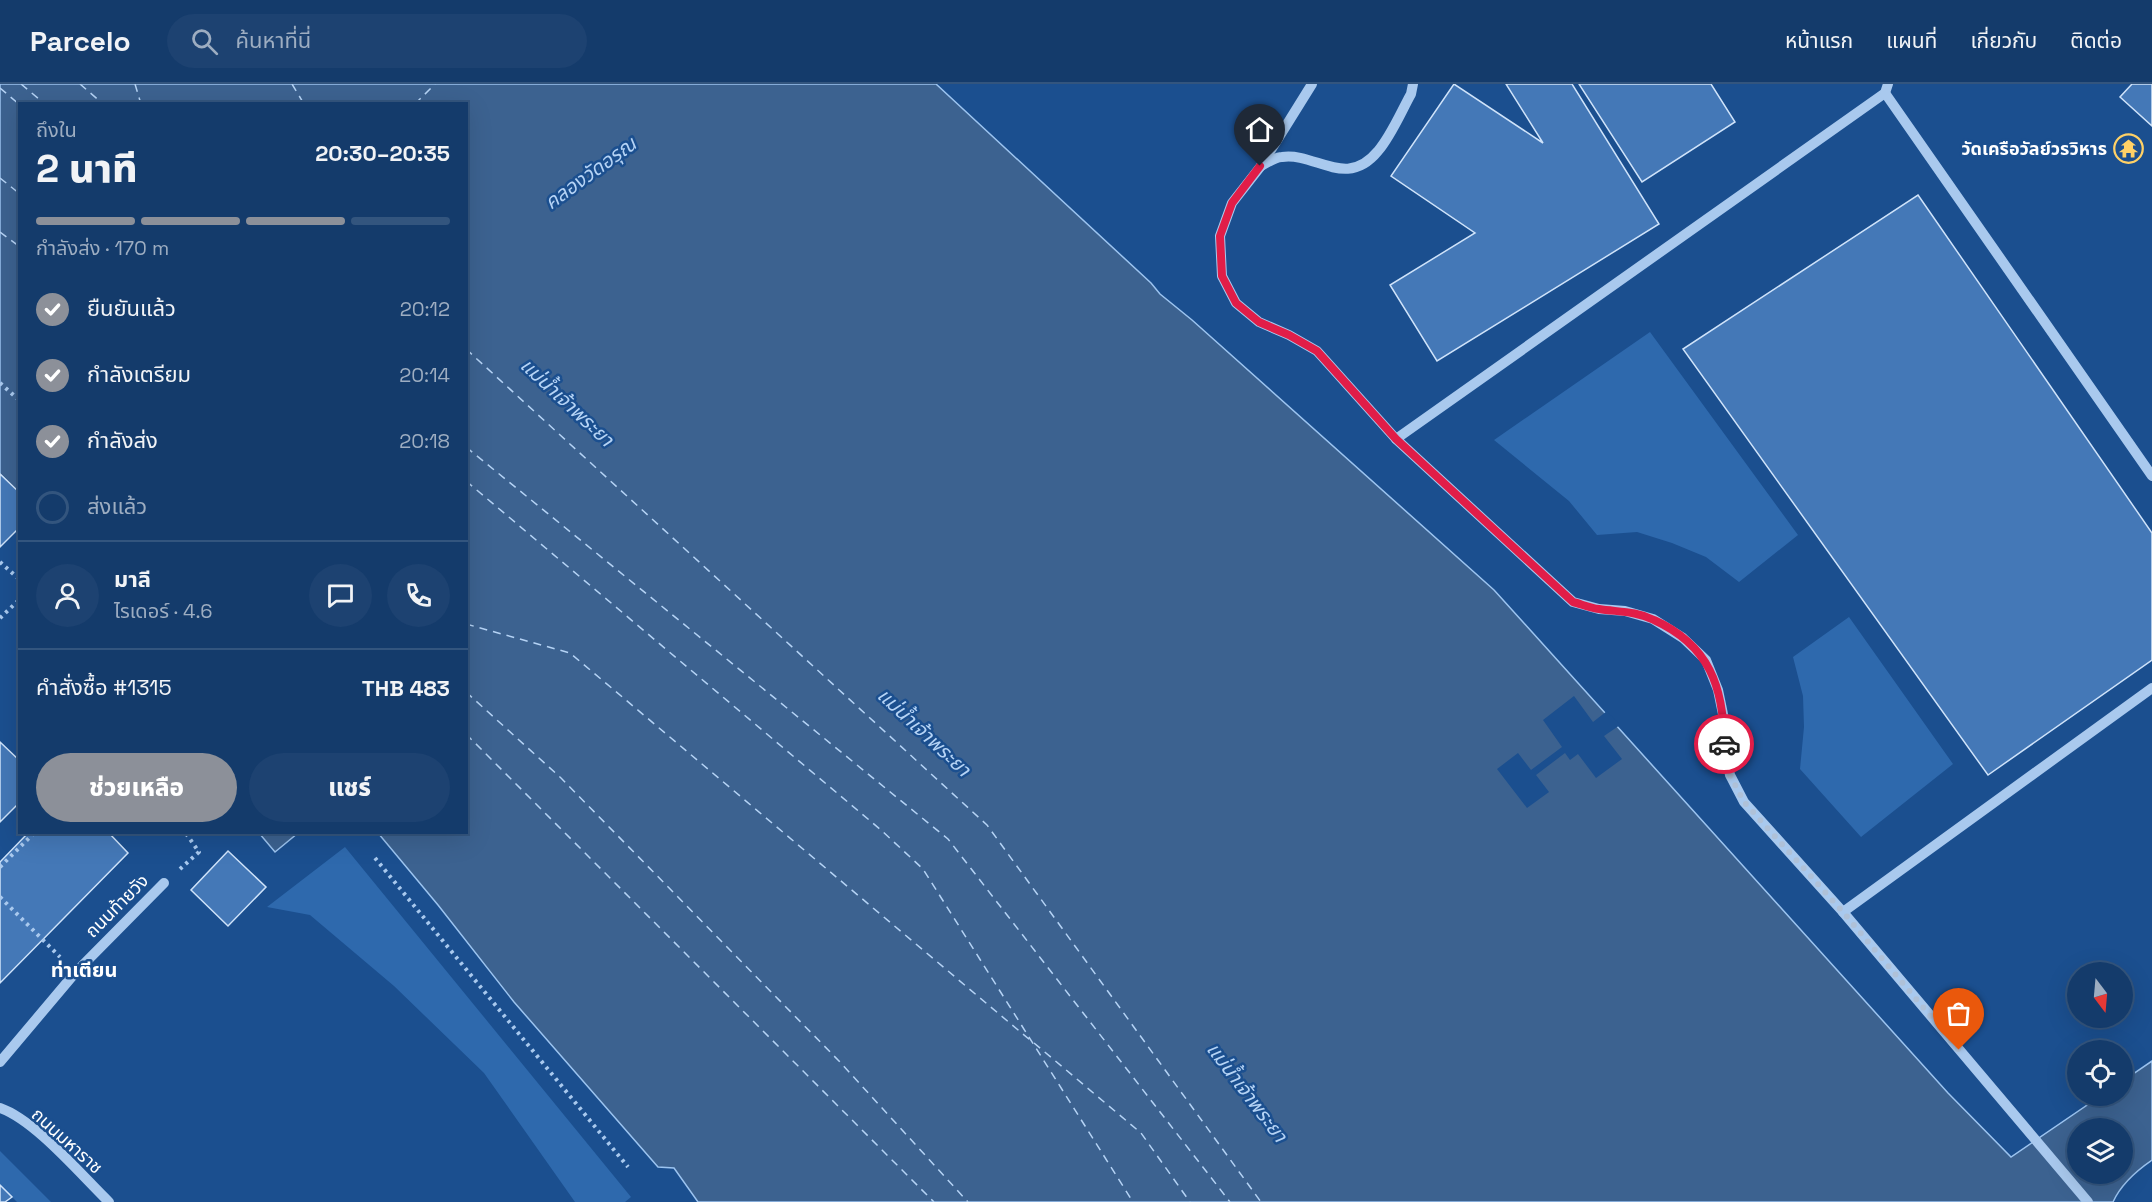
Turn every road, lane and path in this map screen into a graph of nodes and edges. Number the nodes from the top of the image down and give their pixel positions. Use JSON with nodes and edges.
{"nodes":[{"id":1,"x":1312,"y":84,"type":"edge"},
{"id":2,"x":1413,"y":84,"type":"edge"},
{"id":3,"x":1886,"y":89,"type":"edge"},
{"id":4,"x":1260,"y":166,"type":"junction"},
{"id":5,"x":0,"y":385,"type":"edge"},
{"id":6,"x":18,"y":399,"type":"edge"},
{"id":7,"x":1396,"y":439,"type":"junction"},
{"id":8,"x":2152,"y":476,"type":"edge"},
{"id":9,"x":0,"y":562,"type":"edge"},
{"id":10,"x":18,"y":578,"type":"edge"},
{"id":11,"x":18,"y":601,"type":"edge"},
{"id":12,"x":0,"y":618,"type":"edge"},
{"id":13,"x":2152,"y":688,"type":"edge"},
{"id":14,"x":33,"y":834,"type":"edge"},
{"id":15,"x":186,"y":834,"type":"edge"},
{"id":16,"x":375,"y":858,"type":"dead end"},
{"id":17,"x":0,"y":867,"type":"edge"},
{"id":18,"x":164,"y":883,"type":"joint"},
{"id":19,"x":0,"y":897,"type":"edge"},
{"id":20,"x":1843,"y":912,"type":"junction"},
{"id":21,"x":43,"y":940,"type":"dead end"},
{"id":22,"x":0,"y":1062,"type":"edge"},
{"id":23,"x":0,"y":1108,"type":"edge"},
{"id":24,"x":628,"y":1167,"type":"dead end"},
{"id":25,"x":109,"y":1202,"type":"edge"},
{"id":26,"x":2088,"y":1202,"type":"edge"}],
"edges":[{"from":1,"to":4,"type":"street"},
{"from":2,"to":4,"type":"street"},
{"from":3,"to":7,"type":"street"},
{"from":3,"to":8,"type":"street"},
{"from":4,"to":7,"type":"street"},
{"from":5,"to":6,"type":"path"},
{"from":7,"to":20,"type":"street"},
{"from":9,"to":10,"type":"path"},
{"from":11,"to":12,"type":"path"},
{"from":13,"to":20,"type":"street"},
{"from":14,"to":17,"type":"path"},
{"from":15,"to":18,"type":"path","name":"ถนนท้ายวัง"},
{"from":16,"to":24,"type":"path"},
{"from":18,"to":22,"type":"street","name":"ถนนท้ายวัง"},
{"from":19,"to":21,"type":"path"},
{"from":20,"to":26,"type":"street"},
{"from":23,"to":25,"type":"street","name":"ถนนมหาราช"}]}
